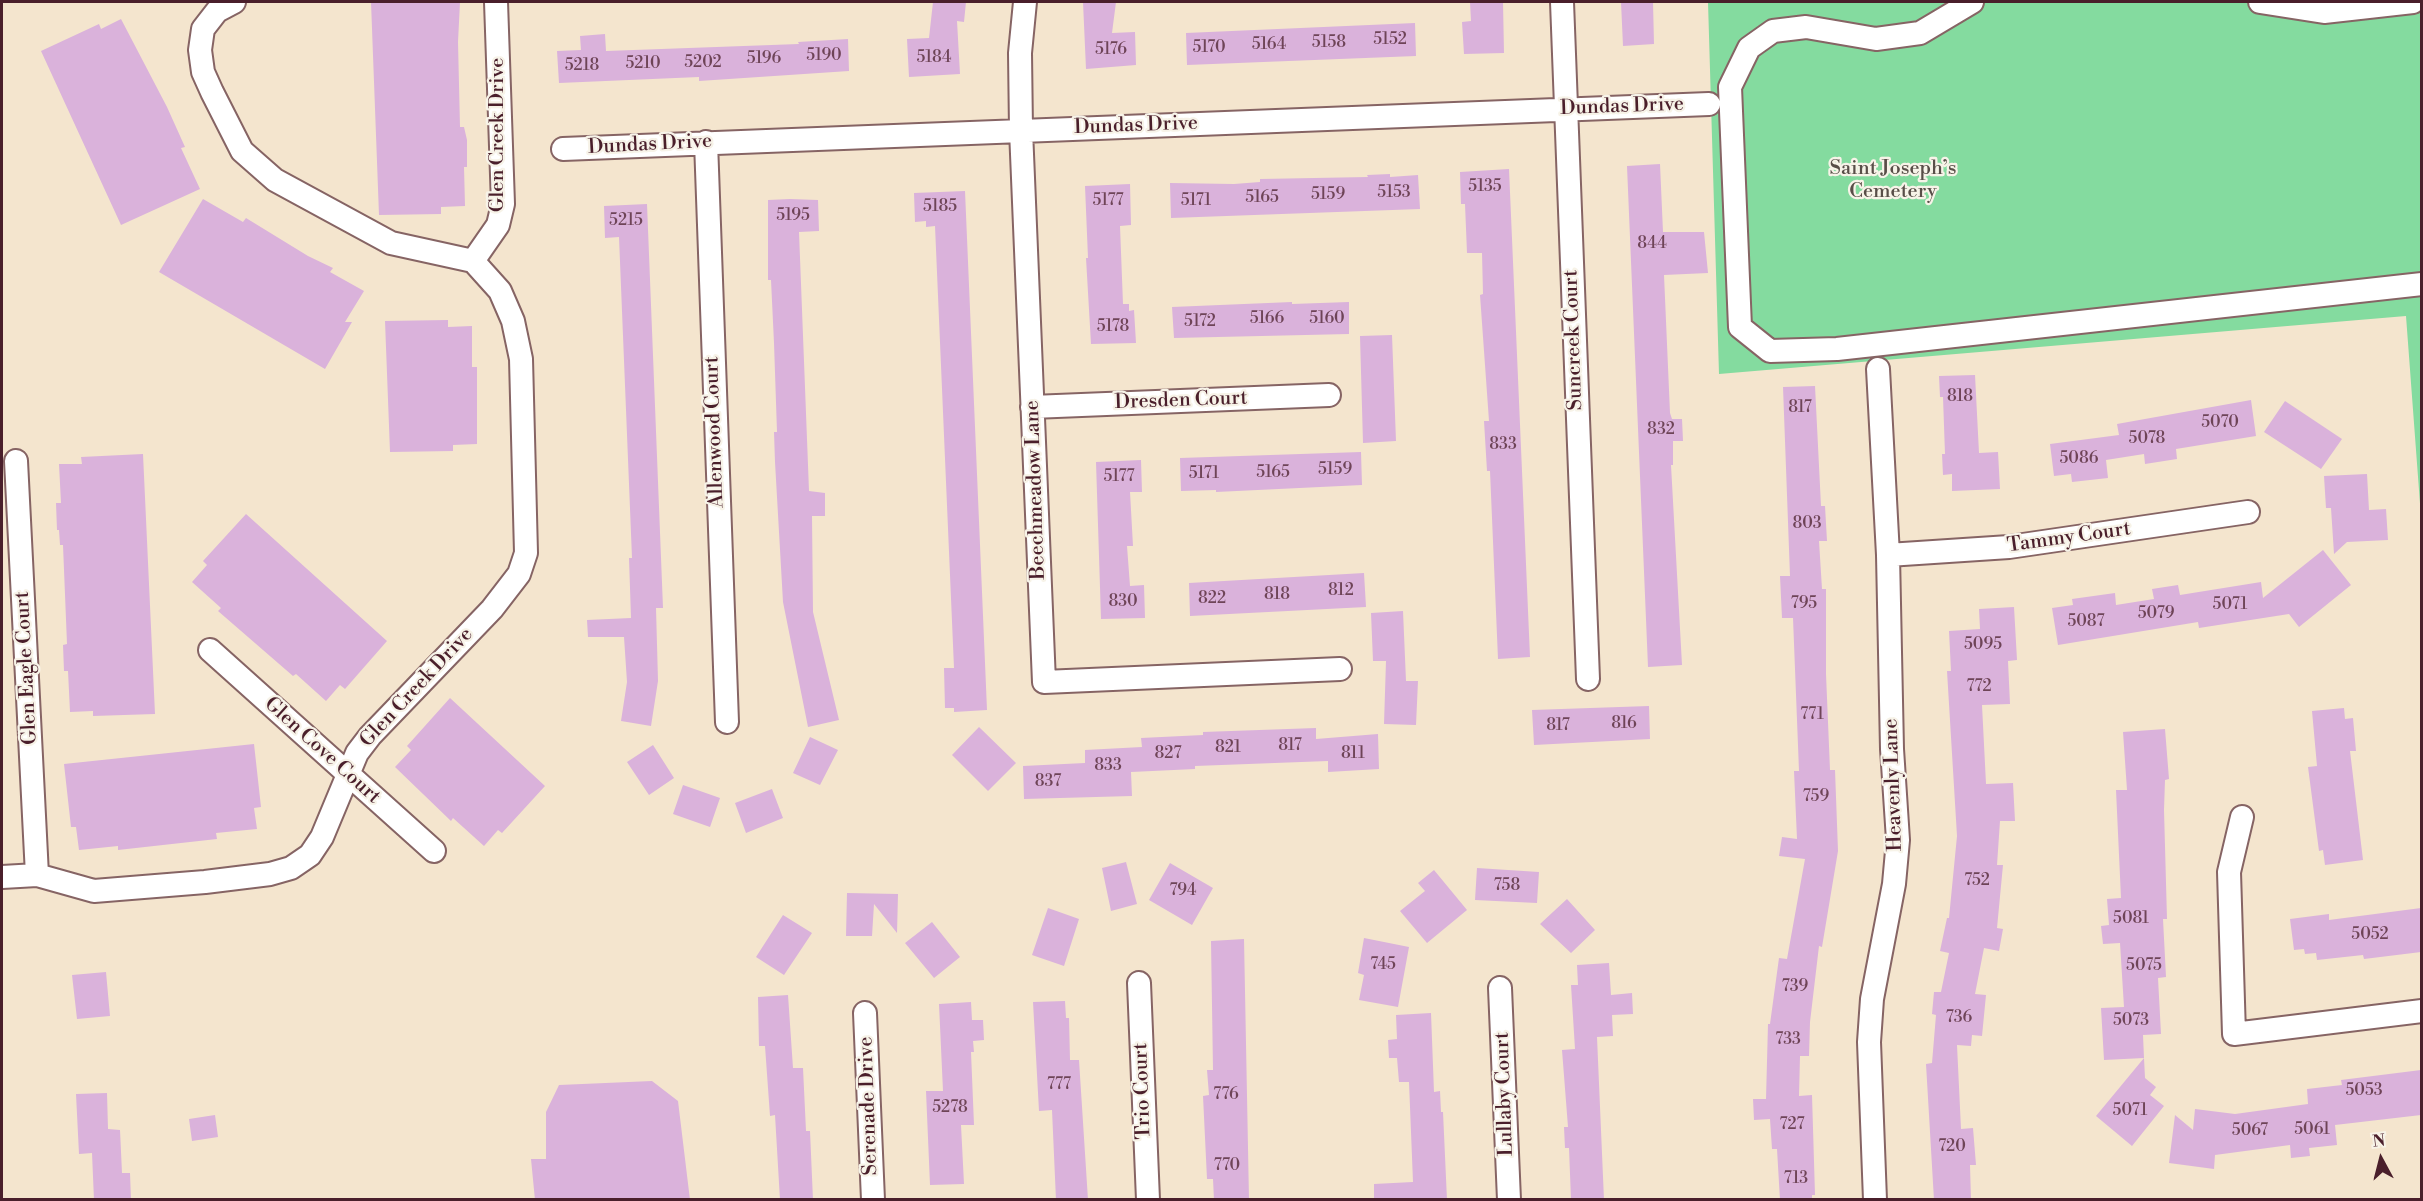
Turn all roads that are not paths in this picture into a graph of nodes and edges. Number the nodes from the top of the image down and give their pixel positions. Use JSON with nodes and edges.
{"nodes":[{"id":1,"x":234,"y":2,"type":"edge"},
{"id":2,"x":496,"y":2,"type":"edge"},
{"id":3,"x":1025,"y":2,"type":"edge"},
{"id":4,"x":1562,"y":2,"type":"edge"},
{"id":5,"x":1972,"y":2,"type":"edge"},
{"id":6,"x":2260,"y":2,"type":"edge"},
{"id":7,"x":2413,"y":2,"type":"edge"},
{"id":8,"x":1709,"y":104,"type":"dead end"},
{"id":9,"x":1566,"y":110,"type":"junction"},
{"id":10,"x":1022,"y":130,"type":"junction"},
{"id":11,"x":706,"y":142,"type":"junction"},
{"id":12,"x":563,"y":149,"type":"dead end"},
{"id":13,"x":473,"y":261,"type":"junction"},
{"id":14,"x":2421,"y":284,"type":"edge"},
{"id":15,"x":1878,"y":369,"type":"dead end"},
{"id":16,"x":1329,"y":395,"type":"dead end"},
{"id":17,"x":1032,"y":407,"type":"junction"},
{"id":18,"x":16,"y":461,"type":"dead end"},
{"id":19,"x":2248,"y":512,"type":"dead end"},
{"id":20,"x":1888,"y":555,"type":"junction"},
{"id":21,"x":210,"y":650,"type":"dead end"},
{"id":22,"x":1341,"y":669,"type":"dead end"},
{"id":23,"x":1588,"y":679,"type":"dead end"},
{"id":24,"x":727,"y":722,"type":"dead end"},
{"id":25,"x":348,"y":774,"type":"junction"},
{"id":26,"x":2242,"y":817,"type":"dead end"},
{"id":27,"x":434,"y":851,"type":"dead end"},
{"id":28,"x":37,"y":875,"type":"junction"},
{"id":29,"x":2,"y":877,"type":"edge"},
{"id":30,"x":1139,"y":983,"type":"dead end"},
{"id":31,"x":1500,"y":988,"type":"dead end"},
{"id":32,"x":2421,"y":1011,"type":"edge"},
{"id":33,"x":865,"y":1013,"type":"dead end"},
{"id":34,"x":873,"y":1200,"type":"edge"},
{"id":35,"x":1148,"y":1200,"type":"edge"},
{"id":36,"x":1509,"y":1200,"type":"edge"},
{"id":37,"x":1875,"y":1200,"type":"edge"}],
"edges":[{"from":1,"to":13,"type":"street"},
{"from":2,"to":13,"type":"street","name":"Glen Creek Drive"},
{"from":3,"to":10,"type":"street","name":"Beechmeadow Lane"},
{"from":4,"to":9,"type":"street","name":"Suncreek Court"},
{"from":5,"to":14,"type":"street"},
{"from":6,"to":7,"type":"street"},
{"from":8,"to":9,"type":"street","name":"Dundas Drive"},
{"from":9,"to":10,"type":"street","name":"Dundas Drive"},
{"from":9,"to":23,"type":"street","name":"Suncreek Court"},
{"from":10,"to":11,"type":"street","name":"Dundas Drive"},
{"from":10,"to":17,"type":"street","name":"Beechmeadow Lane"},
{"from":11,"to":12,"type":"street","name":"Dundas Drive"},
{"from":11,"to":24,"type":"street","name":"Allenwood Court"},
{"from":13,"to":25,"type":"street","name":"Glen Creek Drive"},
{"from":15,"to":20,"type":"street","name":"Heavenly Lane"},
{"from":16,"to":17,"type":"street","name":"Dresden Court"},
{"from":17,"to":22,"type":"street","name":"Beechmeadow Lane"},
{"from":18,"to":28,"type":"street","name":"Glen Eagle Court"},
{"from":19,"to":20,"type":"street","name":"Tammy Court"},
{"from":20,"to":37,"type":"street","name":"Heavenly Lane"},
{"from":21,"to":25,"type":"street","name":"Glen Cove Court"},
{"from":25,"to":27,"type":"street","name":"Glen Cove Court"},
{"from":25,"to":28,"type":"street","name":"Glen Creek Drive"},
{"from":26,"to":32,"type":"street"},
{"from":28,"to":29,"type":"street","name":"Glen Creek Drive"},
{"from":30,"to":35,"type":"street","name":"Trio Court"},
{"from":31,"to":36,"type":"street","name":"Lullaby Court"},
{"from":33,"to":34,"type":"street","name":"Serenade Drive"}]}
